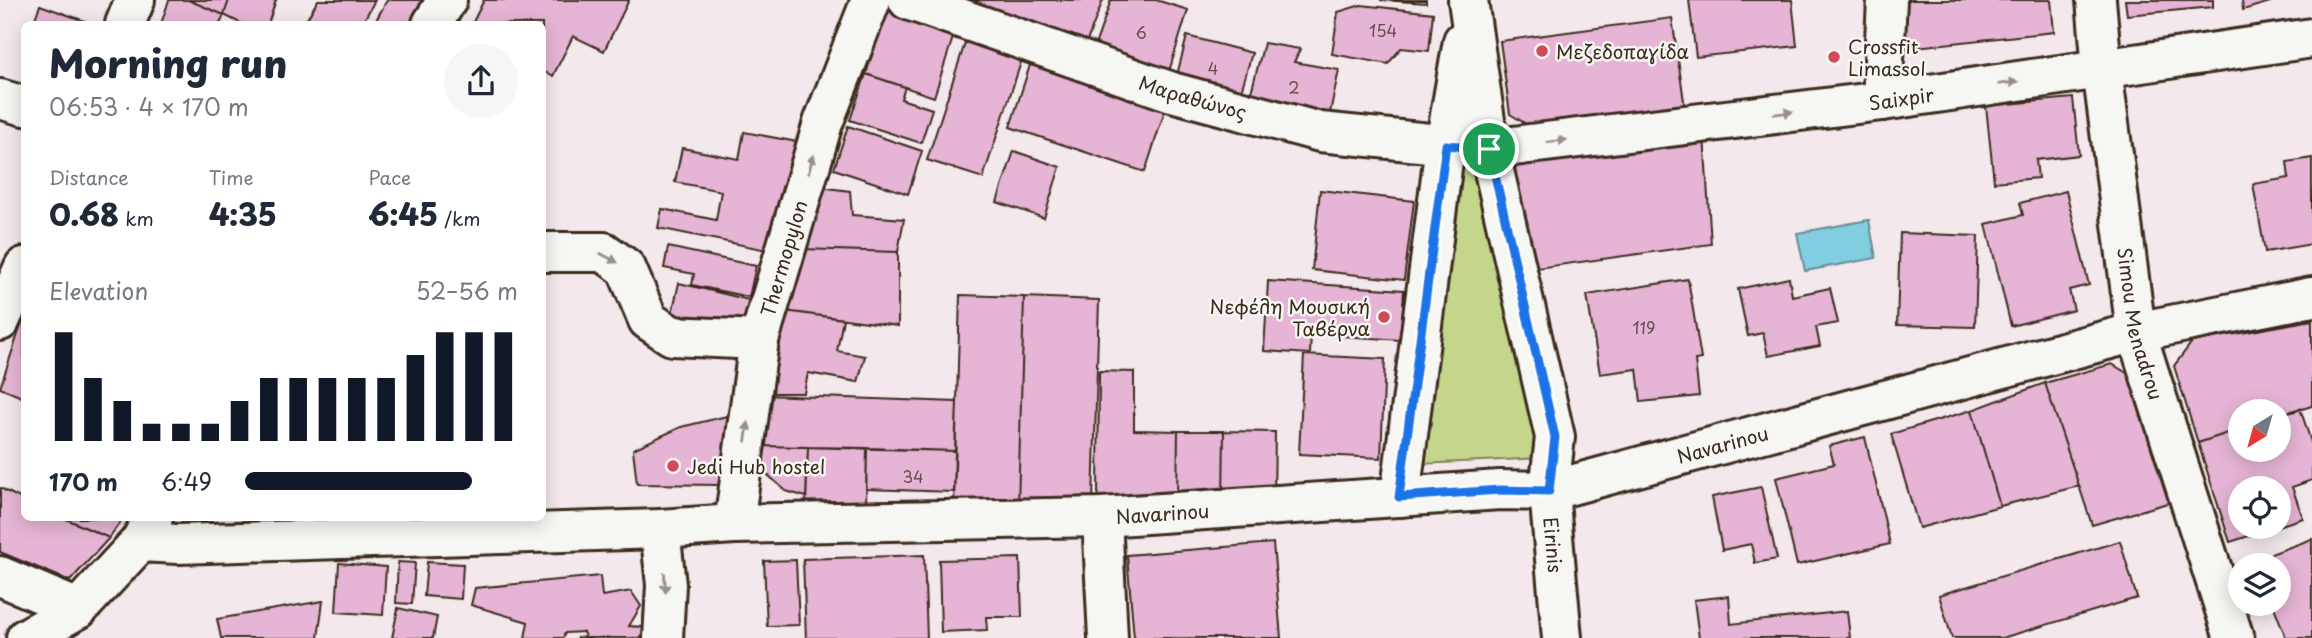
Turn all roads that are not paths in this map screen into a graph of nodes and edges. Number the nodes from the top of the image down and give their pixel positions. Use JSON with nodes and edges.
{"nodes":[{"id":1,"x":135,"y":0,"type":"edge"},
{"id":2,"x":447,"y":0,"type":"edge"},
{"id":3,"x":871,"y":0,"type":"edge"},
{"id":4,"x":908,"y":0,"type":"edge"},
{"id":5,"x":1886,"y":0,"type":"edge"},
{"id":6,"x":2096,"y":0,"type":"edge"},
{"id":7,"x":1468,"y":2,"type":"edge"},
{"id":8,"x":126,"y":21,"type":"edge"},
{"id":9,"x":434,"y":21,"type":"edge"},
{"id":10,"x":2312,"y":38,"type":"edge"},
{"id":11,"x":2102,"y":69,"type":"junction"},
{"id":12,"x":0,"y":99,"type":"edge"},
{"id":13,"x":1882,"y":100,"type":"junction"},
{"id":14,"x":21,"y":105,"type":"edge"},
{"id":15,"x":1446,"y":145,"type":"junction"},
{"id":16,"x":1489,"y":149,"type":"junction"},
{"id":17,"x":546,"y":252,"type":"edge"},
{"id":18,"x":21,"y":274,"type":"edge"},
{"id":19,"x":2312,"y":297,"type":"edge"},
{"id":20,"x":0,"y":321,"type":"edge"},
{"id":21,"x":2136,"y":332,"type":"junction"},
{"id":22,"x":760,"y":340,"type":"junction"},
{"id":23,"x":1549,"y":491,"type":"junction"},
{"id":24,"x":1399,"y":497,"type":"junction"},
{"id":25,"x":1102,"y":517,"type":"junction"},
{"id":26,"x":734,"y":524,"type":"junction"},
{"id":27,"x":660,"y":529,"type":"junction"},
{"id":28,"x":146,"y":530,"type":"edge"},
{"id":29,"x":0,"y":576,"type":"edge"},
{"id":30,"x":68,"y":623,"type":"edge"},
{"id":31,"x":26,"y":638,"type":"edge"},
{"id":32,"x":663,"y":638,"type":"edge"},
{"id":33,"x":1108,"y":638,"type":"edge"},
{"id":34,"x":1562,"y":638,"type":"edge"},
{"id":35,"x":2234,"y":638,"type":"edge"}],
"edges":[{"from":1,"to":8,"type":"street"},
{"from":2,"to":9,"type":"street"},
{"from":22,"to":3,"type":"street","name":"Thermopylon","one_way":true},
{"from":4,"to":15,"type":"street","name":"Μαραθώνος"},
{"from":5,"to":13,"type":"street"},
{"from":6,"to":11,"type":"street","name":"Simou Menadrou"},
{"from":7,"to":15,"type":"street"},
{"from":7,"to":16,"type":"street","name":"Eirinis"},
{"from":10,"to":11,"type":"street","name":"Saixpir"},
{"from":13,"to":11,"type":"street","name":"Saixpir","one_way":true},
{"from":11,"to":21,"type":"street","name":"Simou Menadrou"},
{"from":12,"to":14,"type":"street"},
{"from":16,"to":13,"type":"street","name":"Saixpir","one_way":true},
{"from":15,"to":16,"type":"street","name":"Μαραθώνος"},
{"from":15,"to":24,"type":"street"},
{"from":16,"to":23,"type":"street","name":"Eirinis"},
{"from":17,"to":22,"type":"street","one_way":true},
{"from":18,"to":20,"type":"street"},
{"from":19,"to":21,"type":"street","name":"Navarinou"},
{"from":21,"to":23,"type":"street","name":"Navarinou"},
{"from":21,"to":35,"type":"street","name":"Simou Menadrou"},
{"from":26,"to":22,"type":"street","name":"Thermopylon","one_way":true},
{"from":23,"to":24,"type":"street","name":"Navarinou"},
{"from":23,"to":34,"type":"street","name":"Eirinis"},
{"from":24,"to":25,"type":"street","name":"Navarinou"},
{"from":25,"to":26,"type":"street","name":"Navarinou"},
{"from":25,"to":33,"type":"street"},
{"from":26,"to":27,"type":"street","name":"Navarinou"},
{"from":27,"to":28,"type":"street","name":"Navarinou"},
{"from":27,"to":32,"type":"street","one_way":true},
{"from":28,"to":30,"type":"street","name":"Navarinou"},
{"from":29,"to":30,"type":"street"},
{"from":30,"to":31,"type":"street","name":"Navarinou"}]}
